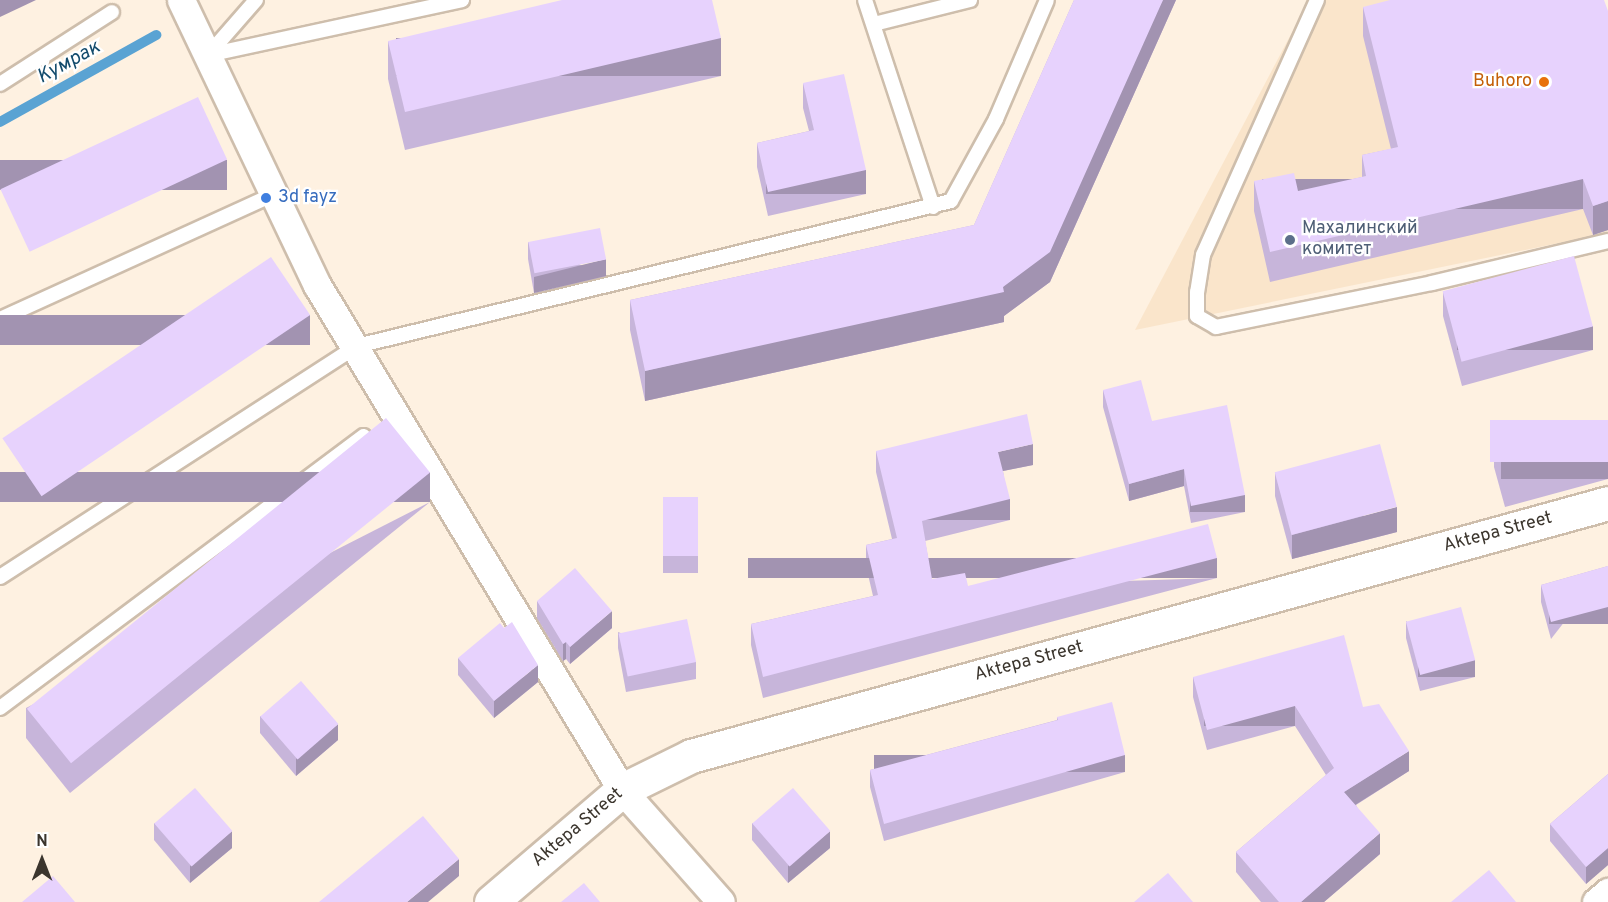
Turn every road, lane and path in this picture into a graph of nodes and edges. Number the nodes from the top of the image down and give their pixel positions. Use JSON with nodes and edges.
{"nodes":[{"id":1,"x":181,"y":0,"type":"edge"},
{"id":2,"x":256,"y":0,"type":"edge"},
{"id":3,"x":462,"y":0,"type":"edge"},
{"id":4,"x":865,"y":0,"type":"edge"},
{"id":5,"x":970,"y":0,"type":"edge"},
{"id":6,"x":1047,"y":0,"type":"edge"},
{"id":7,"x":1317,"y":0,"type":"edge"},
{"id":8,"x":112,"y":12,"type":"dead end"},
{"id":9,"x":874,"y":24,"type":"junction"},
{"id":10,"x":208,"y":56,"type":"junction"},
{"id":11,"x":0,"y":84,"type":"edge"},
{"id":12,"x":274,"y":194,"type":"junction"},
{"id":13,"x":933,"y":207,"type":"junction"},
{"id":14,"x":1608,"y":241,"type":"edge"},
{"id":15,"x":0,"y":319,"type":"edge"},
{"id":16,"x":357,"y":346,"type":"junction"},
{"id":17,"x":363,"y":436,"type":"edge"},
{"id":18,"x":1608,"y":503,"type":"edge"},
{"id":19,"x":0,"y":577,"type":"edge"},
{"id":20,"x":0,"y":708,"type":"edge"},
{"id":21,"x":622,"y":790,"type":"junction"},
{"id":22,"x":1608,"y":892,"type":"edge"},
{"id":23,"x":491,"y":902,"type":"edge"},
{"id":24,"x":721,"y":902,"type":"edge"},
{"id":25,"x":1596,"y":902,"type":"edge"}],
"edges":[{"from":1,"to":10,"type":"street"},
{"from":2,"to":10,"type":"lane"},
{"from":3,"to":10,"type":"lane"},
{"from":4,"to":9,"type":"lane"},
{"from":5,"to":9,"type":"lane"},
{"from":6,"to":13,"type":"lane"},
{"from":7,"to":14,"type":"lane"},
{"from":8,"to":11,"type":"lane"},
{"from":9,"to":13,"type":"lane"},
{"from":10,"to":12,"type":"street"},
{"from":12,"to":15,"type":"lane"},
{"from":12,"to":16,"type":"street"},
{"from":13,"to":16,"type":"lane"},
{"from":16,"to":19,"type":"lane"},
{"from":16,"to":21,"type":"street"},
{"from":17,"to":20,"type":"lane"},
{"from":18,"to":21,"type":"street","name":"Aktepa Street"},
{"from":21,"to":23,"type":"street","name":"Aktepa Street"},
{"from":21,"to":24,"type":"street"},
{"from":22,"to":25,"type":"street"}]}
